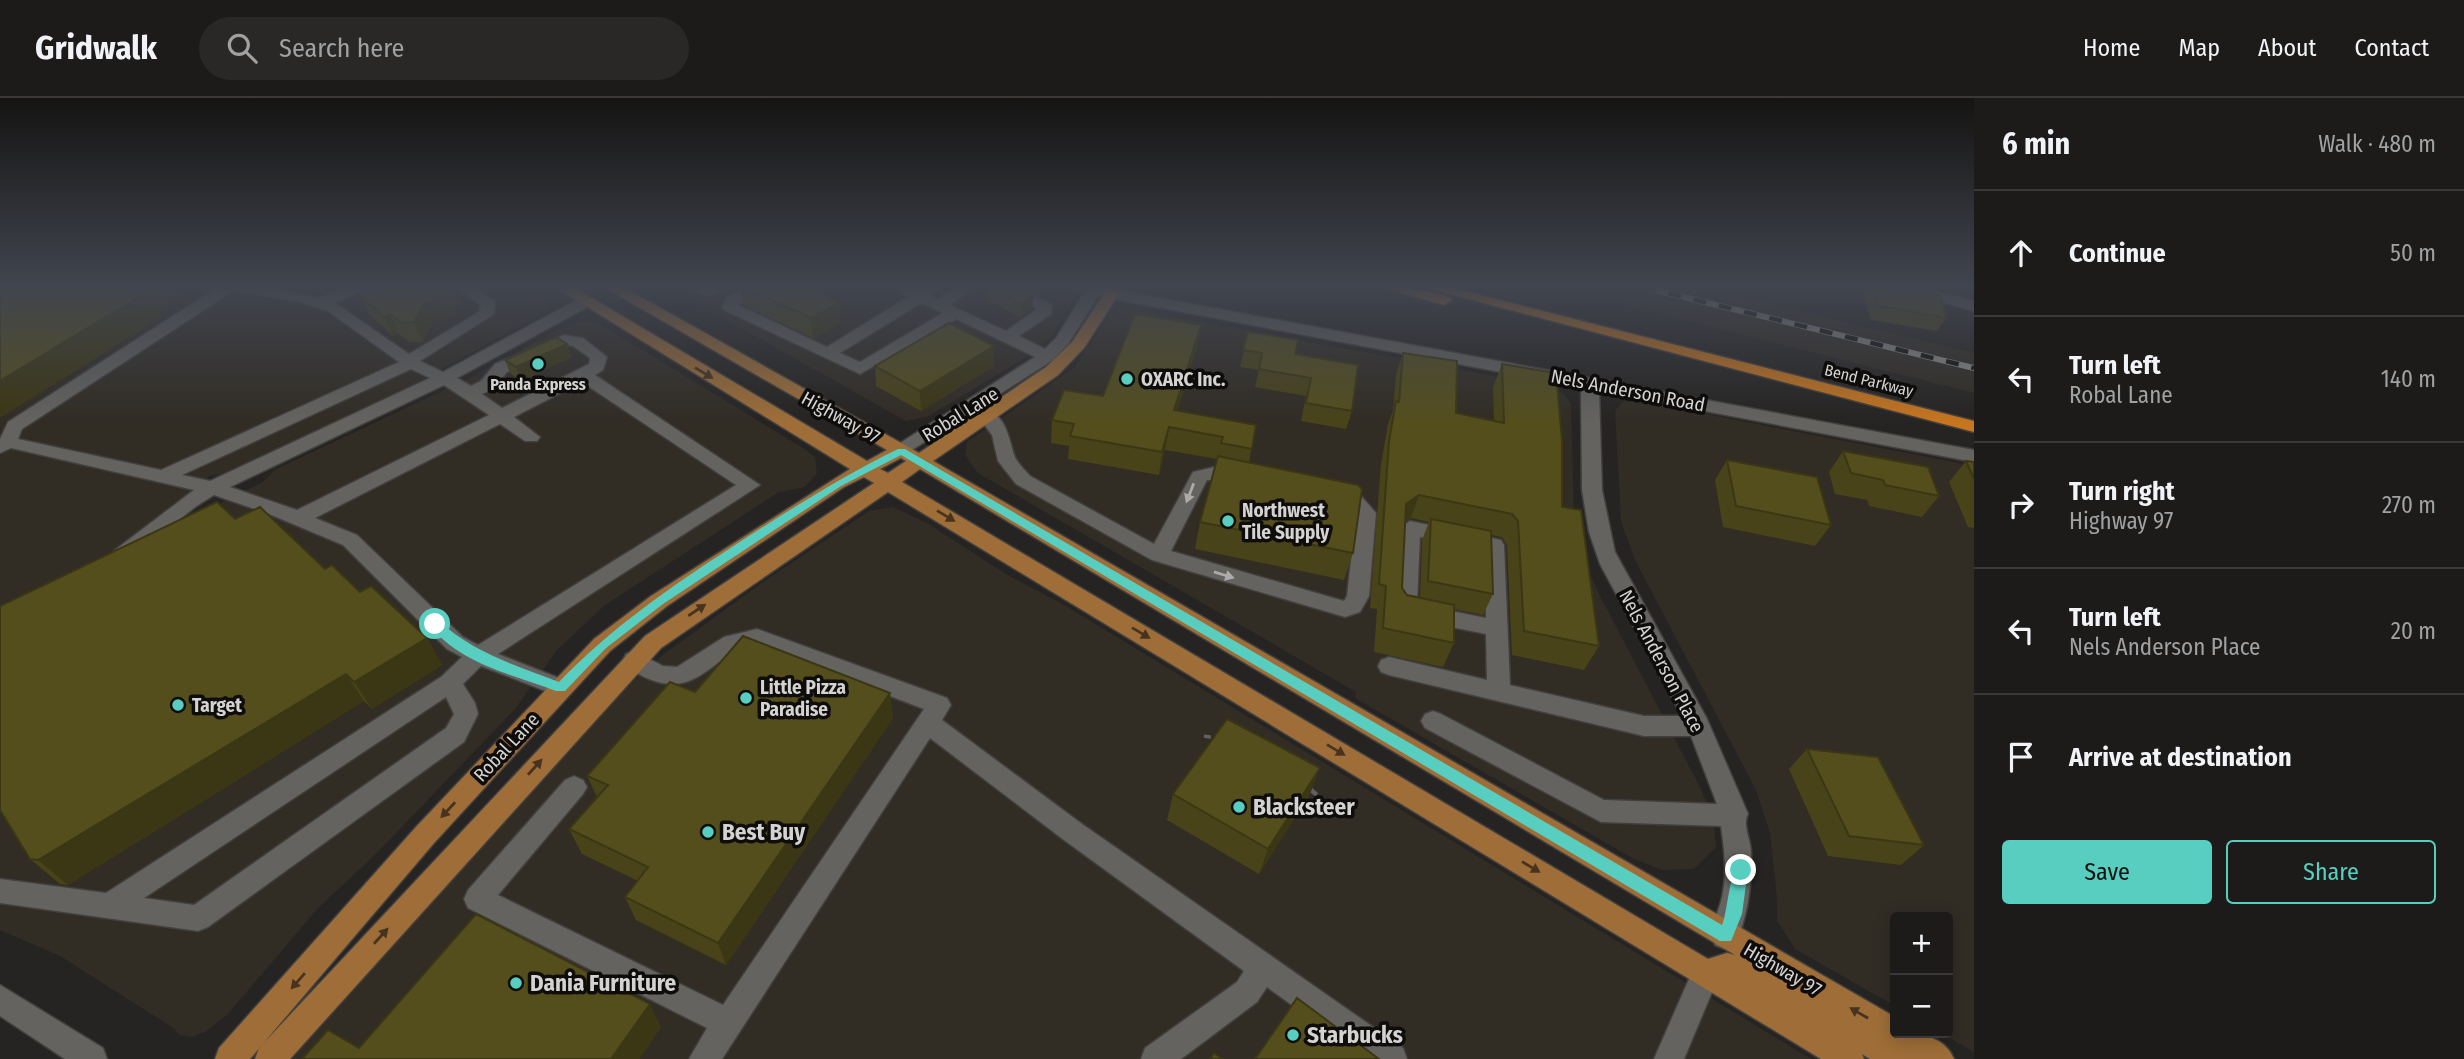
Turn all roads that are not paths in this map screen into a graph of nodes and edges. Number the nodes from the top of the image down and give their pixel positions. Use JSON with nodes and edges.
{"nodes":[{"id":1,"x":160,"y":332,"type":"edge"},
{"id":2,"x":367,"y":332,"type":"edge"},
{"id":3,"x":457,"y":332,"type":"edge"},
{"id":4,"x":529,"y":332,"type":"edge"},
{"id":5,"x":635,"y":332,"type":"edge"},
{"id":6,"x":690,"y":332,"type":"edge"},
{"id":7,"x":783,"y":332,"type":"edge"},
{"id":8,"x":862,"y":332,"type":"edge"},
{"id":9,"x":923,"y":332,"type":"edge"},
{"id":10,"x":996,"y":332,"type":"edge"},
{"id":11,"x":1015,"y":332,"type":"edge"},
{"id":12,"x":1068,"y":332,"type":"edge"},
{"id":13,"x":1087,"y":332,"type":"edge"},
{"id":14,"x":1325,"y":332,"type":"edge"},
{"id":15,"x":1583,"y":332,"type":"edge"},
{"id":16,"x":1604,"y":332,"type":"edge"},
{"id":17,"x":1657,"y":332,"type":"edge"},
{"id":18,"x":1007,"y":337,"type":"junction"},
{"id":19,"x":1667,"y":348,"type":"junction"},
{"id":20,"x":828,"y":353,"type":"junction"},
{"id":21,"x":1047,"y":356,"type":"junction"},
{"id":22,"x":409,"y":362,"type":"junction"},
{"id":23,"x":583,"y":375,"type":"junction"},
{"id":24,"x":441,"y":379,"type":"junction"},
{"id":25,"x":1590,"y":383,"type":"junction"},
{"id":26,"x":470,"y":394,"type":"junction"},
{"id":27,"x":1974,"y":412,"type":"edge"},
{"id":28,"x":499,"y":415,"type":"junction"},
{"id":29,"x":986,"y":415,"type":"junction"},
{"id":30,"x":1974,"y":427,"type":"edge"},
{"id":31,"x":531,"y":438,"type":"dead end"},
{"id":32,"x":4,"y":444,"type":"edge"},
{"id":33,"x":910,"y":456,"type":"junction"},
{"id":34,"x":1974,"y":456,"type":"edge"},
{"id":35,"x":865,"y":469,"type":"junction"},
{"id":36,"x":162,"y":477,"type":"junction"},
{"id":37,"x":887,"y":481,"type":"junction"},
{"id":38,"x":1264,"y":483,"type":"edge"},
{"id":39,"x":212,"y":488,"type":"junction"},
{"id":40,"x":1315,"y":492,"type":"edge"},
{"id":41,"x":298,"y":518,"type":"junction"},
{"id":42,"x":1159,"y":555,"type":"junction"},
{"id":43,"x":100,"y":568,"type":"edge"},
{"id":44,"x":1497,"y":628,"type":"junction"},
{"id":45,"x":478,"y":656,"type":"junction"},
{"id":46,"x":634,"y":660,"type":"junction"},
{"id":47,"x":1389,"y":666,"type":"dead end"},
{"id":48,"x":449,"y":683,"type":"junction"},
{"id":49,"x":561,"y":688,"type":"junction"},
{"id":50,"x":1499,"y":692,"type":"junction"},
{"id":51,"x":1433,"y":721,"type":"dead end"},
{"id":52,"x":928,"y":723,"type":"junction"},
{"id":53,"x":1698,"y":726,"type":"junction"},
{"id":54,"x":574,"y":787,"type":"dead end"},
{"id":55,"x":1735,"y":814,"type":"junction"},
{"id":56,"x":0,"y":891,"type":"edge"},
{"id":57,"x":109,"y":906,"type":"junction"},
{"id":58,"x":1725,"y":936,"type":"junction"},
{"id":59,"x":1264,"y":967,"type":"junction"},
{"id":60,"x":1706,"y":972,"type":"junction"},
{"id":61,"x":0,"y":999,"type":"edge"},
{"id":62,"x":728,"y":1023,"type":"junction"},
{"id":63,"x":92,"y":1059,"type":"edge"},
{"id":64,"x":230,"y":1059,"type":"edge"},
{"id":65,"x":270,"y":1059,"type":"edge"},
{"id":66,"x":704,"y":1059,"type":"edge"},
{"id":67,"x":1156,"y":1059,"type":"edge"},
{"id":68,"x":1392,"y":1059,"type":"edge"},
{"id":69,"x":1670,"y":1059,"type":"edge"},
{"id":70,"x":1849,"y":1059,"type":"edge"},
{"id":71,"x":1899,"y":1059,"type":"edge"},
{"id":72,"x":1939,"y":1059,"type":"edge"}],
"edges":[{"from":1,"to":32,"type":"street"},
{"from":2,"to":22,"type":"street"},
{"from":3,"to":22,"type":"street"},
{"from":4,"to":24,"type":"street"},
{"from":5,"to":35,"type":"main road","name":"Highway 97","one_way":true},
{"from":6,"to":33,"type":"main road","name":"Highway 97"},
{"from":7,"to":20,"type":"street"},
{"from":8,"to":20,"type":"street"},
{"from":9,"to":20,"type":"street"},
{"from":10,"to":18,"type":"street"},
{"from":11,"to":18,"type":"street"},
{"from":12,"to":21,"type":"street","name":"Robal Lane"},
{"from":13,"to":29,"type":"main road","name":"Robal Lane"},
{"from":14,"to":25,"type":"street","name":"Nels Anderson Road"},
{"from":15,"to":19,"type":"highway"},
{"from":16,"to":19,"type":"highway","name":"Bend Parkway"},
{"from":17,"to":27,"type":"highway","name":"Bend Parkway"},
{"from":18,"to":21,"type":"street"},
{"from":19,"to":30,"type":"highway","name":"Bend Parkway"},
{"from":21,"to":33,"type":"street","name":"Robal Lane"},
{"from":22,"to":24,"type":"street"},
{"from":22,"to":36,"type":"street"},
{"from":23,"to":26,"type":"street"},
{"from":23,"to":28,"type":"street"},
{"from":23,"to":45,"type":"street"},
{"from":24,"to":26,"type":"street"},
{"from":24,"to":39,"type":"street"},
{"from":25,"to":34,"type":"street","name":"Nels Anderson Road"},
{"from":25,"to":53,"type":"street","name":"Nels Anderson Place"},
{"from":26,"to":28,"type":"street"},
{"from":28,"to":31,"type":"street"},
{"from":28,"to":41,"type":"street"},
{"from":29,"to":33,"type":"main road","name":"Robal Lane"},
{"from":29,"to":42,"type":"street"},
{"from":32,"to":36,"type":"street"},
{"from":33,"to":35,"type":"main road","name":"Robal Lane"},
{"from":33,"to":37,"type":"main road","name":"Robal Lane"},
{"from":33,"to":58,"type":"main road","name":"Highway 97"},
{"from":35,"to":37,"type":"main road","name":"Highway 97"},
{"from":35,"to":49,"type":"main road","name":"Robal Lane"},
{"from":36,"to":39,"type":"street"},
{"from":46,"to":37,"type":"main road","name":"Robal Lane","one_way":true},
{"from":37,"to":60,"type":"main road","name":"Highway 97","one_way":true},
{"from":38,"to":42,"type":"street","one_way":true},
{"from":39,"to":41,"type":"street"},
{"from":39,"to":43,"type":"street"},
{"from":42,"to":40,"type":"street","one_way":true},
{"from":41,"to":45,"type":"street"},
{"from":44,"to":44,"type":"street"},
{"from":44,"to":50,"type":"street"},
{"from":45,"to":48,"type":"street"},
{"from":45,"to":49,"type":"street"},
{"from":46,"to":52,"type":"street"},
{"from":65,"to":46,"type":"main road","name":"Robal Lane","one_way":true},
{"from":47,"to":50,"type":"street"},
{"from":48,"to":57,"type":"street"},
{"from":48,"to":57,"type":"street"},
{"from":49,"to":64,"type":"main road","name":"Robal Lane","one_way":true},
{"from":50,"to":53,"type":"street"},
{"from":51,"to":55,"type":"street"},
{"from":52,"to":59,"type":"street"},
{"from":52,"to":62,"type":"street"},
{"from":53,"to":55,"type":"street","name":"Nels Anderson Place"},
{"from":54,"to":62,"type":"street"},
{"from":55,"to":58,"type":"street","name":"Nels Anderson Place"},
{"from":56,"to":57,"type":"street"},
{"from":72,"to":58,"type":"main road","name":"Highway 97","one_way":true},
{"from":59,"to":67,"type":"street"},
{"from":59,"to":68,"type":"street"},
{"from":60,"to":69,"type":"street"},
{"from":60,"to":70,"type":"main road","name":"Highway 97"},
{"from":60,"to":71,"type":"main road"},
{"from":61,"to":63,"type":"street"},
{"from":62,"to":66,"type":"street"}]}
